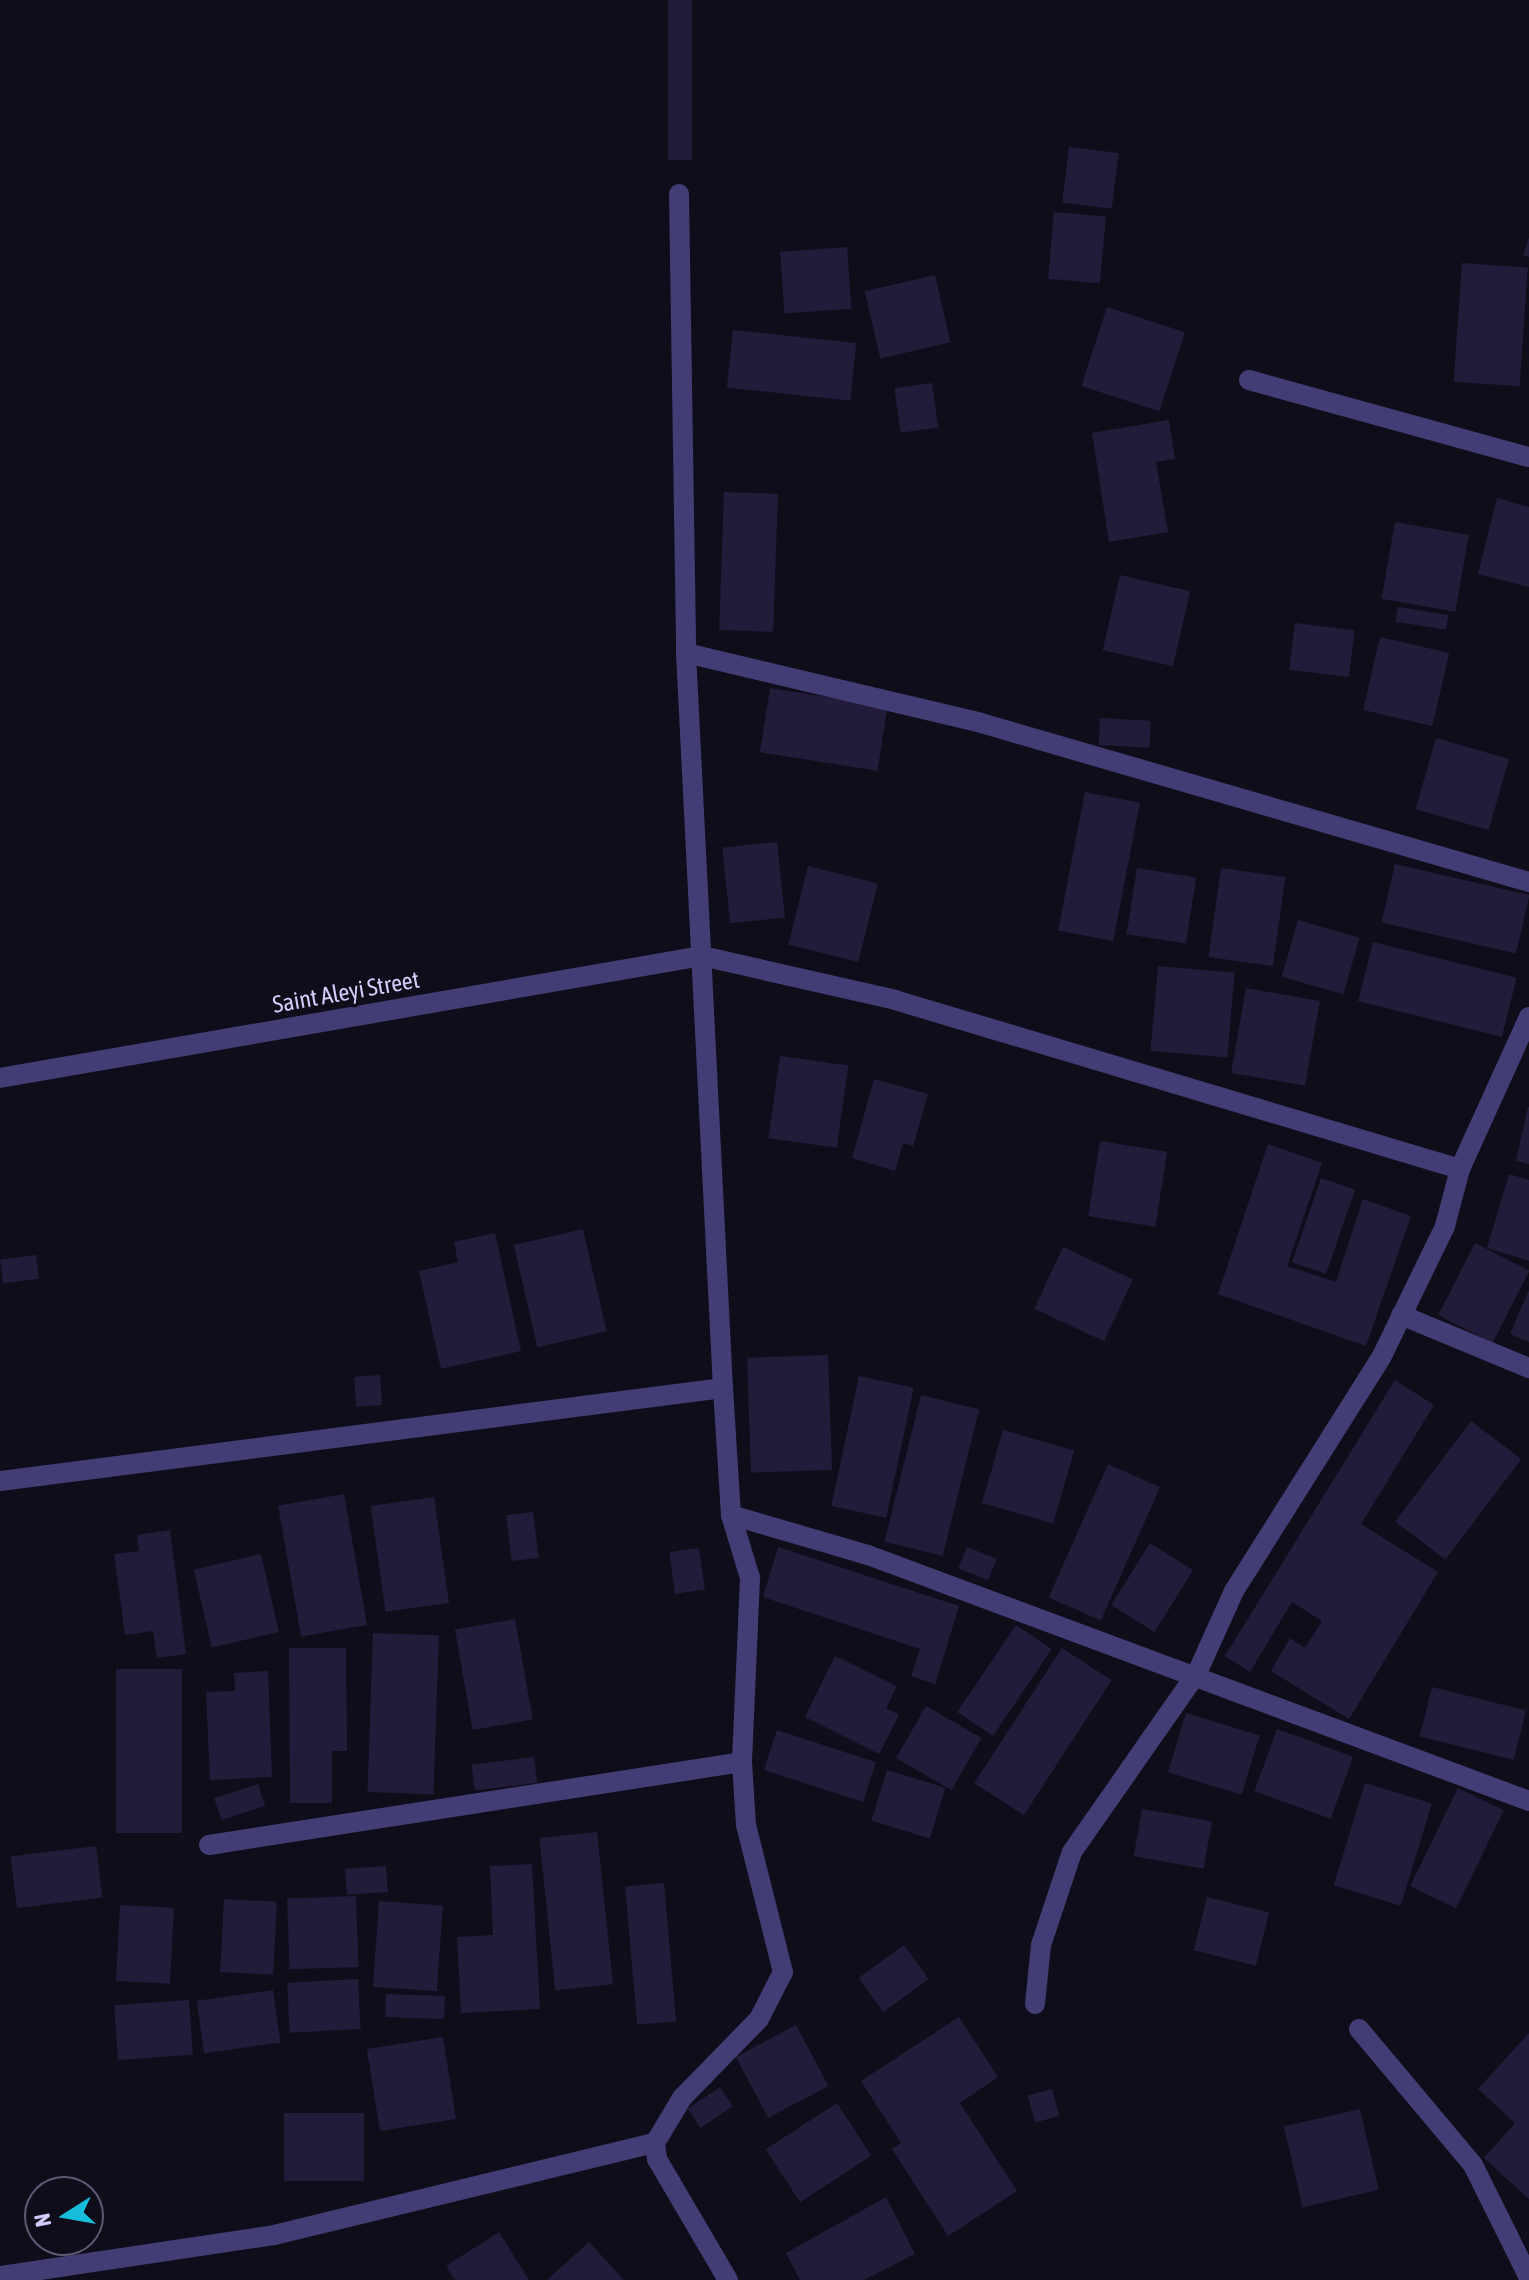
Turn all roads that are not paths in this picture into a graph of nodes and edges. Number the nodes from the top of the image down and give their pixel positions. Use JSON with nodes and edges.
{"nodes":[{"id":1,"x":679,"y":194,"type":"dead end"},
{"id":2,"x":1249,"y":380,"type":"dead end"},
{"id":3,"x":1529,"y":457,"type":"edge"},
{"id":4,"x":686,"y":653,"type":"junction"},
{"id":5,"x":1529,"y":882,"type":"edge"},
{"id":6,"x":702,"y":956,"type":"junction"},
{"id":7,"x":1529,"y":1017,"type":"edge"},
{"id":8,"x":0,"y":1078,"type":"edge"},
{"id":9,"x":1460,"y":1169,"type":"junction"},
{"id":10,"x":1401,"y":1315,"type":"junction"},
{"id":11,"x":1529,"y":1368,"type":"edge"},
{"id":12,"x":723,"y":1388,"type":"junction"},
{"id":13,"x":0,"y":1481,"type":"edge"},
{"id":14,"x":731,"y":1515,"type":"junction"},
{"id":15,"x":1197,"y":1673,"type":"junction"},
{"id":16,"x":742,"y":1762,"type":"junction"},
{"id":17,"x":1526,"y":1793,"type":"edge"},
{"id":18,"x":209,"y":1845,"type":"dead end"},
{"id":19,"x":1035,"y":2004,"type":"dead end"},
{"id":20,"x":1359,"y":2029,"type":"dead end"},
{"id":21,"x":655,"y":2143,"type":"junction"},
{"id":22,"x":0,"y":2276,"type":"edge"},
{"id":23,"x":1529,"y":2278,"type":"edge"},
{"id":24,"x":728,"y":2280,"type":"edge"}],
"edges":[{"from":1,"to":4,"type":"street"},
{"from":2,"to":3,"type":"street"},
{"from":4,"to":5,"type":"street"},
{"from":4,"to":6,"type":"street"},
{"from":6,"to":8,"type":"street","name":"Saint Aleyi Street"},
{"from":6,"to":9,"type":"street"},
{"from":6,"to":12,"type":"street"},
{"from":7,"to":9,"type":"street"},
{"from":9,"to":10,"type":"street"},
{"from":10,"to":11,"type":"street"},
{"from":10,"to":15,"type":"street"},
{"from":12,"to":13,"type":"street"},
{"from":12,"to":14,"type":"street"},
{"from":14,"to":15,"type":"street"},
{"from":14,"to":16,"type":"street"},
{"from":15,"to":17,"type":"street"},
{"from":15,"to":19,"type":"street"},
{"from":16,"to":18,"type":"street"},
{"from":16,"to":21,"type":"street"},
{"from":20,"to":23,"type":"street"},
{"from":21,"to":22,"type":"street"},
{"from":21,"to":24,"type":"street"}]}
